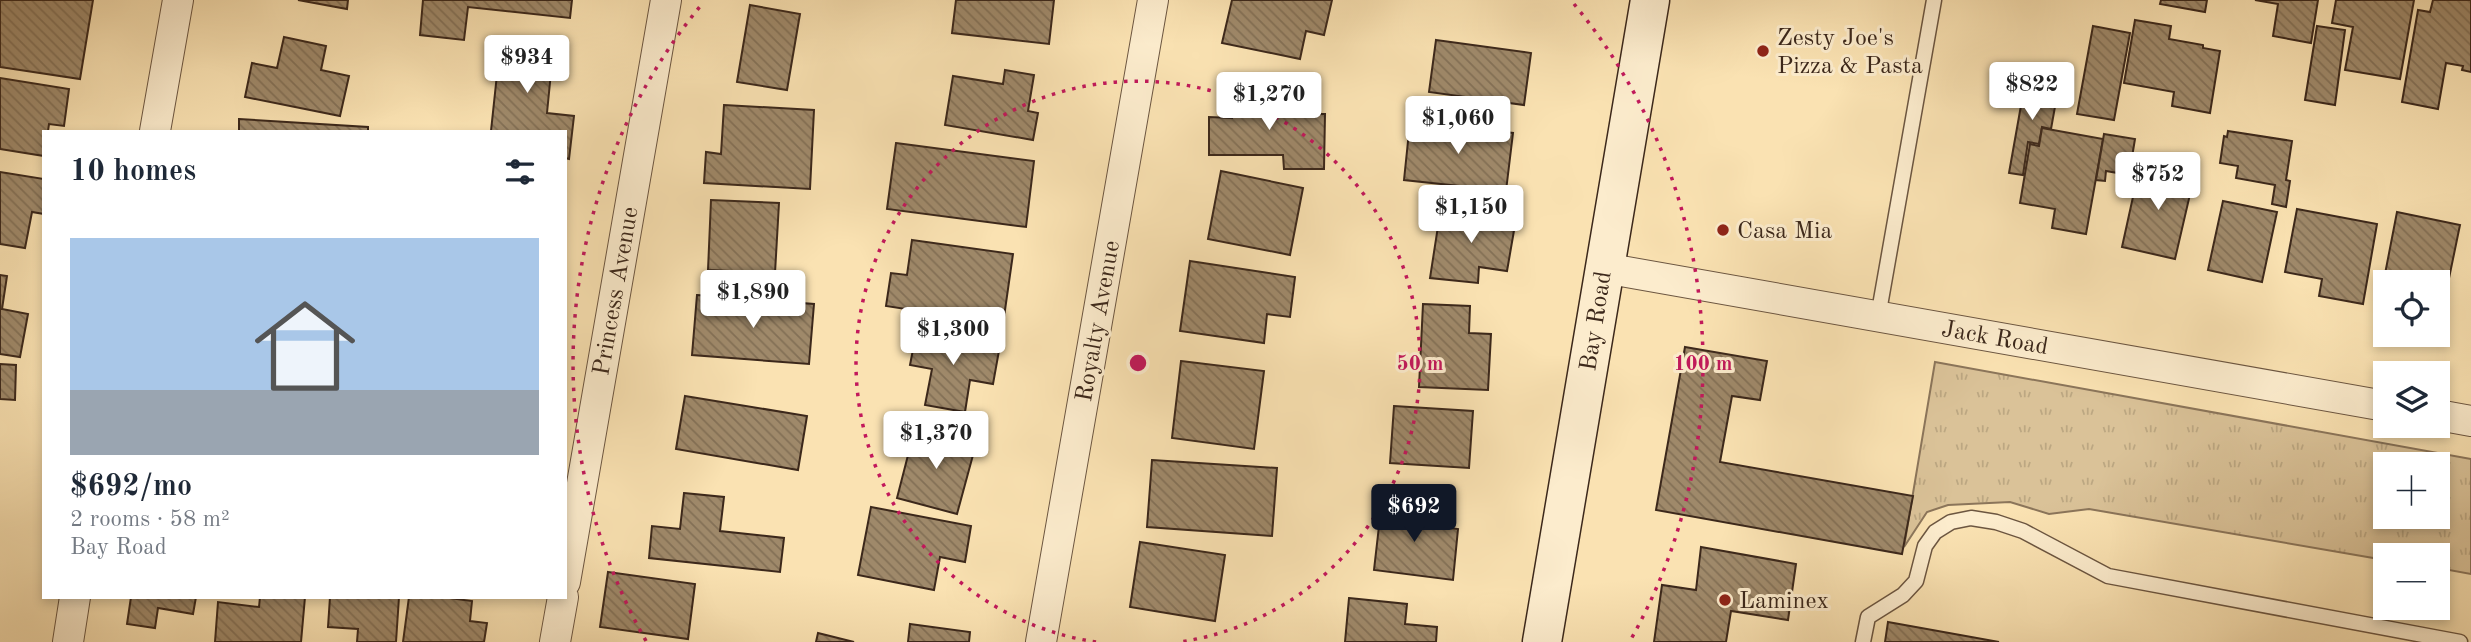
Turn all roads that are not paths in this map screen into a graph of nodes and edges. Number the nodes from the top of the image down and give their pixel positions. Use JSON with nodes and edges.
{"nodes":[{"id":1,"x":178,"y":0,"type":"edge"},
{"id":2,"x":666,"y":0,"type":"edge"},
{"id":3,"x":1153,"y":0,"type":"edge"},
{"id":4,"x":1650,"y":0,"type":"edge"},
{"id":5,"x":1934,"y":0,"type":"edge"},
{"id":6,"x":155,"y":130,"type":"edge"},
{"id":7,"x":1604,"y":268,"type":"junction"},
{"id":8,"x":1878,"y":317,"type":"junction"},
{"id":9,"x":2373,"y":404,"type":"edge"},
{"id":10,"x":2450,"y":417,"type":"edge"},
{"id":11,"x":2471,"y":421,"type":"edge"},
{"id":12,"x":567,"y":570,"type":"edge"},
{"id":13,"x":75,"y":599,"type":"edge"},
{"id":14,"x":563,"y":599,"type":"edge"},
{"id":15,"x":68,"y":642,"type":"edge"},
{"id":16,"x":555,"y":642,"type":"edge"},
{"id":17,"x":1041,"y":642,"type":"edge"},
{"id":18,"x":1542,"y":642,"type":"edge"},
{"id":19,"x":1863,"y":642,"type":"edge"},
{"id":20,"x":2460,"y":642,"type":"edge"}],
"edges":[{"from":1,"to":6,"type":"street"},
{"from":2,"to":12,"type":"street","name":"Princess Avenue"},
{"from":3,"to":17,"type":"street","name":"Royalty Avenue"},
{"from":4,"to":7,"type":"main road","name":"Bay Road"},
{"from":5,"to":8,"type":"lane"},
{"from":7,"to":8,"type":"street","name":"Jack Road"},
{"from":7,"to":18,"type":"main road","name":"Bay Road"},
{"from":8,"to":9,"type":"street","name":"Jack Road"},
{"from":10,"to":11,"type":"street"},
{"from":13,"to":15,"type":"street"},
{"from":14,"to":16,"type":"street"},
{"from":19,"to":20,"type":"lane"}]}
